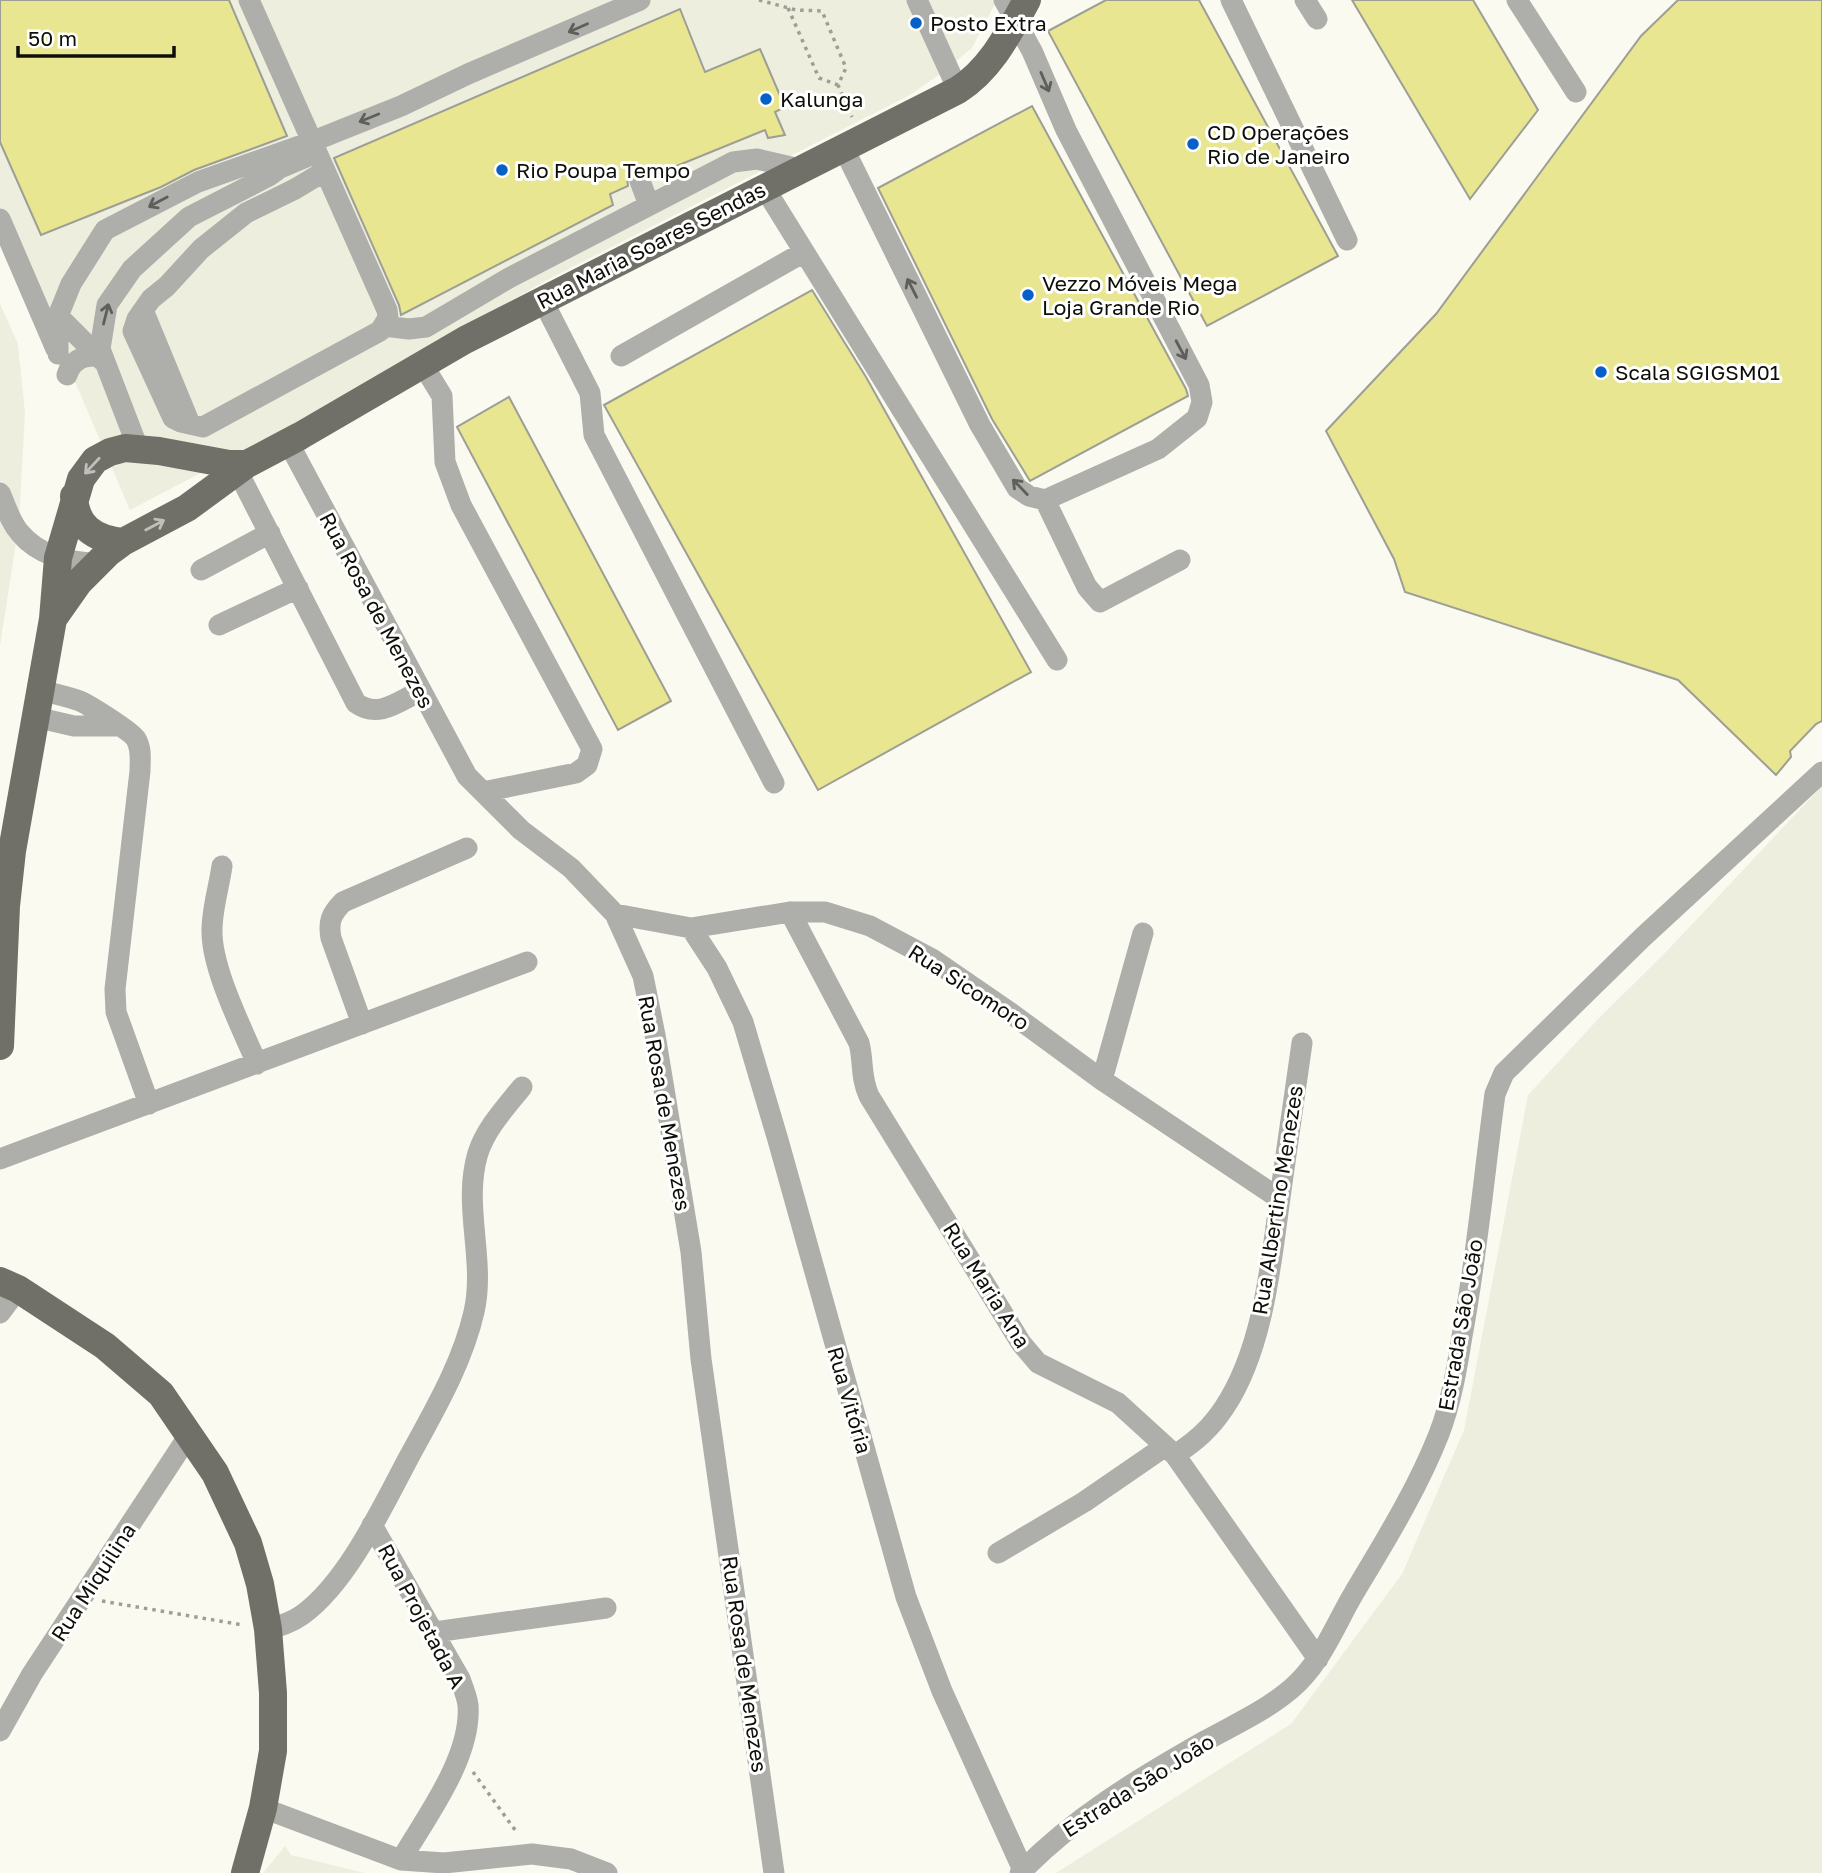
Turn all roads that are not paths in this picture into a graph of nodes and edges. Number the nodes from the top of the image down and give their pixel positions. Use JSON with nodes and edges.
{"nodes":[{"id":1,"x":249,"y":0,"type":"edge"},
{"id":2,"x":640,"y":0,"type":"edge"},
{"id":3,"x":917,"y":0,"type":"edge"},
{"id":4,"x":1231,"y":0,"type":"edge"},
{"id":5,"x":1305,"y":0,"type":"edge"},
{"id":6,"x":1517,"y":0,"type":"edge"},
{"id":7,"x":1016,"y":7,"type":"edge"},
{"id":8,"x":1317,"y":19,"type":"dead end"},
{"id":9,"x":957,"y":90,"type":"junction"},
{"id":10,"x":1576,"y":92,"type":"dead end"},
{"id":11,"x":852,"y":143,"type":"junction"},
{"id":12,"x":317,"y":155,"type":"junction"},
{"id":13,"x":800,"y":169,"type":"junction"},
{"id":14,"x":640,"y":181,"type":"dead end"},
{"id":15,"x":764,"y":187,"type":"junction"},
{"id":16,"x":649,"y":205,"type":"junction"},
{"id":17,"x":0,"y":219,"type":"edge"},
{"id":18,"x":1348,"y":240,"type":"dead end"},
{"id":19,"x":804,"y":251,"type":"junction"},
{"id":20,"x":543,"y":301,"type":"junction"},
{"id":21,"x":58,"y":316,"type":"junction"},
{"id":22,"x":384,"y":326,"type":"junction"},
{"id":23,"x":621,"y":356,"type":"dead end"},
{"id":24,"x":100,"y":358,"type":"junction"},
{"id":25,"x":423,"y":365,"type":"junction"},
{"id":26,"x":67,"y":374,"type":"dead end"},
{"id":27,"x":288,"y":442,"type":"junction"},
{"id":28,"x":138,"y":448,"type":"junction"},
{"id":29,"x":169,"y":452,"type":"junction"},
{"id":30,"x":243,"y":468,"type":"junction"},
{"id":31,"x":0,"y":493,"type":"edge"},
{"id":32,"x":74,"y":495,"type":"junction"},
{"id":33,"x":1045,"y":500,"type":"junction"},
{"id":34,"x":187,"y":508,"type":"junction"},
{"id":35,"x":270,"y":533,"type":"junction"},
{"id":36,"x":123,"y":542,"type":"junction"},
{"id":37,"x":58,"y":558,"type":"junction"},
{"id":38,"x":1180,"y":560,"type":"dead end"},
{"id":39,"x":96,"y":563,"type":"junction"},
{"id":40,"x":201,"y":570,"type":"dead end"},
{"id":41,"x":298,"y":588,"type":"junction"},
{"id":42,"x":53,"y":619,"type":"junction"},
{"id":43,"x":219,"y":625,"type":"dead end"},
{"id":44,"x":1058,"y":660,"type":"dead end"},
{"id":45,"x":420,"y":691,"type":"junction"},
{"id":46,"x":37,"y":704,"type":"junction"},
{"id":47,"x":1822,"y":772,"type":"edge"},
{"id":48,"x":774,"y":783,"type":"dead end"},
{"id":49,"x":483,"y":792,"type":"junction"},
{"id":50,"x":467,"y":848,"type":"dead end"},
{"id":51,"x":222,"y":866,"type":"dead end"},
{"id":52,"x":790,"y":912,"type":"junction"},
{"id":53,"x":615,"y":914,"type":"junction"},
{"id":54,"x":691,"y":928,"type":"junction"},
{"id":55,"x":1143,"y":933,"type":"dead end"},
{"id":56,"x":527,"y":962,"type":"dead end"},
{"id":57,"x":362,"y":1024,"type":"junction"},
{"id":58,"x":1302,"y":1043,"type":"dead end"},
{"id":59,"x":0,"y":1045,"type":"edge"},
{"id":60,"x":257,"y":1064,"type":"junction"},
{"id":61,"x":1102,"y":1080,"type":"junction"},
{"id":62,"x":522,"y":1087,"type":"dead end"},
{"id":63,"x":149,"y":1104,"type":"junction"},
{"id":64,"x":0,"y":1159,"type":"edge"},
{"id":65,"x":1280,"y":1199,"type":"junction"},
{"id":66,"x":9,"y":1285,"type":"edge"},
{"id":67,"x":0,"y":1313,"type":"edge"},
{"id":68,"x":189,"y":1434,"type":"junction"},
{"id":69,"x":1169,"y":1451,"type":"junction"},
{"id":70,"x":372,"y":1525,"type":"junction"},
{"id":71,"x":998,"y":1553,"type":"dead end"},
{"id":72,"x":606,"y":1608,"type":"dead end"},
{"id":73,"x":268,"y":1629,"type":"junction"},
{"id":74,"x":435,"y":1632,"type":"junction"},
{"id":75,"x":1318,"y":1660,"type":"junction"},
{"id":76,"x":0,"y":1731,"type":"edge"},
{"id":77,"x":263,"y":1808,"type":"junction"},
{"id":78,"x":401,"y":1860,"type":"junction"},
{"id":79,"x":1021,"y":1871,"type":"edge"},
{"id":80,"x":245,"y":1873,"type":"edge"},
{"id":81,"x":607,"y":1873,"type":"edge"},
{"id":82,"x":774,"y":1873,"type":"edge"}],
"edges":[{"from":1,"to":12,"type":"street"},
{"from":2,"to":12,"type":"street","one_way":true},
{"from":3,"to":9,"type":"street"},
{"from":4,"to":18,"type":"street"},
{"from":5,"to":8,"type":"street"},
{"from":6,"to":10,"type":"street"},
{"from":7,"to":9,"type":"main road","name":"Rua Maria Soares Sendas"},
{"from":7,"to":33,"type":"street","one_way":true},
{"from":9,"to":11,"type":"main road","name":"Rua Maria Soares Sendas"},
{"from":11,"to":13,"type":"main road","name":"Rua Maria Soares Sendas"},
{"from":33,"to":11,"type":"street","one_way":true},
{"from":12,"to":21,"type":"street","one_way":true},
{"from":12,"to":22,"type":"street"},
{"from":12,"to":22,"type":"street"},
{"from":24,"to":12,"type":"street","one_way":true},
{"from":13,"to":15,"type":"main road","name":"Rua Maria Soares Sendas"},
{"from":13,"to":16,"type":"street"},
{"from":14,"to":16,"type":"street"},
{"from":15,"to":19,"type":"street"},
{"from":15,"to":20,"type":"main road","name":"Rua Maria Soares Sendas"},
{"from":16,"to":22,"type":"street"},
{"from":17,"to":21,"type":"street"},
{"from":19,"to":23,"type":"street"},
{"from":19,"to":44,"type":"street"},
{"from":20,"to":25,"type":"main road","name":"Rua Maria Soares Sendas"},
{"from":20,"to":48,"type":"street"},
{"from":21,"to":24,"type":"street"},
{"from":24,"to":26,"type":"street"},
{"from":24,"to":28,"type":"street"},
{"from":25,"to":27,"type":"main road","name":"Rua Maria Soares Sendas"},
{"from":25,"to":49,"type":"street"},
{"from":27,"to":30,"type":"main road","name":"Rua Maria Soares Sendas"},
{"from":27,"to":45,"type":"street","name":"Rua Rosa de Menezes"},
{"from":28,"to":29,"type":"main road","name":"Rua Maria Soares Sendas"},
{"from":28,"to":32,"type":"main road","name":"Rua Maria Soares Sendas","one_way":true},
{"from":29,"to":30,"type":"main road","name":"Rua Maria Soares Sendas"},
{"from":29,"to":34,"type":"main road"},
{"from":30,"to":34,"type":"main road","name":"Rua Maria Soares Sendas"},
{"from":30,"to":35,"type":"street"},
{"from":31,"to":37,"type":"street"},
{"from":32,"to":36,"type":"main road"},
{"from":32,"to":37,"type":"main road","name":"Rua Maria Soares Sendas"},
{"from":33,"to":38,"type":"street"},
{"from":36,"to":34,"type":"main road","name":"Rua Maria Soares Sendas","one_way":true},
{"from":35,"to":40,"type":"street"},
{"from":35,"to":41,"type":"street"},
{"from":36,"to":39,"type":"main road","name":"Rua Maria Soares Sendas"},
{"from":37,"to":39,"type":"street"},
{"from":37,"to":42,"type":"main road","name":"Rua Maria Soares Sendas"},
{"from":39,"to":42,"type":"main road","name":"Rua Maria Soares Sendas"},
{"from":41,"to":43,"type":"street"},
{"from":41,"to":45,"type":"street"},
{"from":42,"to":46,"type":"main road","name":"Rua Maria Soares Sendas"},
{"from":45,"to":49,"type":"street","name":"Rua Rosa de Menezes"},
{"from":46,"to":59,"type":"main road","name":"Rua Maria Soares Sendas"},
{"from":46,"to":63,"type":"street"},
{"from":47,"to":75,"type":"street","name":"Estrada São João"},
{"from":49,"to":53,"type":"street","name":"Rua Rosa de Menezes"},
{"from":50,"to":57,"type":"street"},
{"from":51,"to":60,"type":"street"},
{"from":52,"to":54,"type":"street","name":"Rua Sicomoro"},
{"from":52,"to":61,"type":"street","name":"Rua Sicomoro"},
{"from":52,"to":69,"type":"street","name":"Rua Maria Ana"},
{"from":53,"to":54,"type":"street","name":"Rua Sicomoro"},
{"from":53,"to":82,"type":"street","name":"Rua Rosa de Menezes"},
{"from":54,"to":79,"type":"street","name":"Rua Vitória"},
{"from":55,"to":61,"type":"street"},
{"from":56,"to":57,"type":"street"},
{"from":57,"to":60,"type":"street"},
{"from":58,"to":65,"type":"street","name":"Rua Albertino Menezes"},
{"from":60,"to":63,"type":"street"},
{"from":61,"to":65,"type":"street","name":"Rua Sicomoro"},
{"from":62,"to":70,"type":"street"},
{"from":63,"to":64,"type":"street"},
{"from":65,"to":69,"type":"street","name":"Rua Albertino Menezes"},
{"from":66,"to":67,"type":"street"},
{"from":66,"to":68,"type":"main road"},
{"from":68,"to":73,"type":"main road"},
{"from":68,"to":76,"type":"street","name":"Rua Miquilina"},
{"from":69,"to":71,"type":"street","name":"Rua Albertino Menezes"},
{"from":69,"to":75,"type":"street","name":"Rua Maria Ana"},
{"from":70,"to":73,"type":"street"},
{"from":70,"to":74,"type":"street","name":"Rua Projetada A"},
{"from":72,"to":74,"type":"street"},
{"from":73,"to":77,"type":"main road"},
{"from":74,"to":78,"type":"street","name":"Rua Projetada A"},
{"from":75,"to":79,"type":"street","name":"Estrada São João"},
{"from":77,"to":78,"type":"street"},
{"from":77,"to":80,"type":"main road"},
{"from":78,"to":81,"type":"street"}]}
